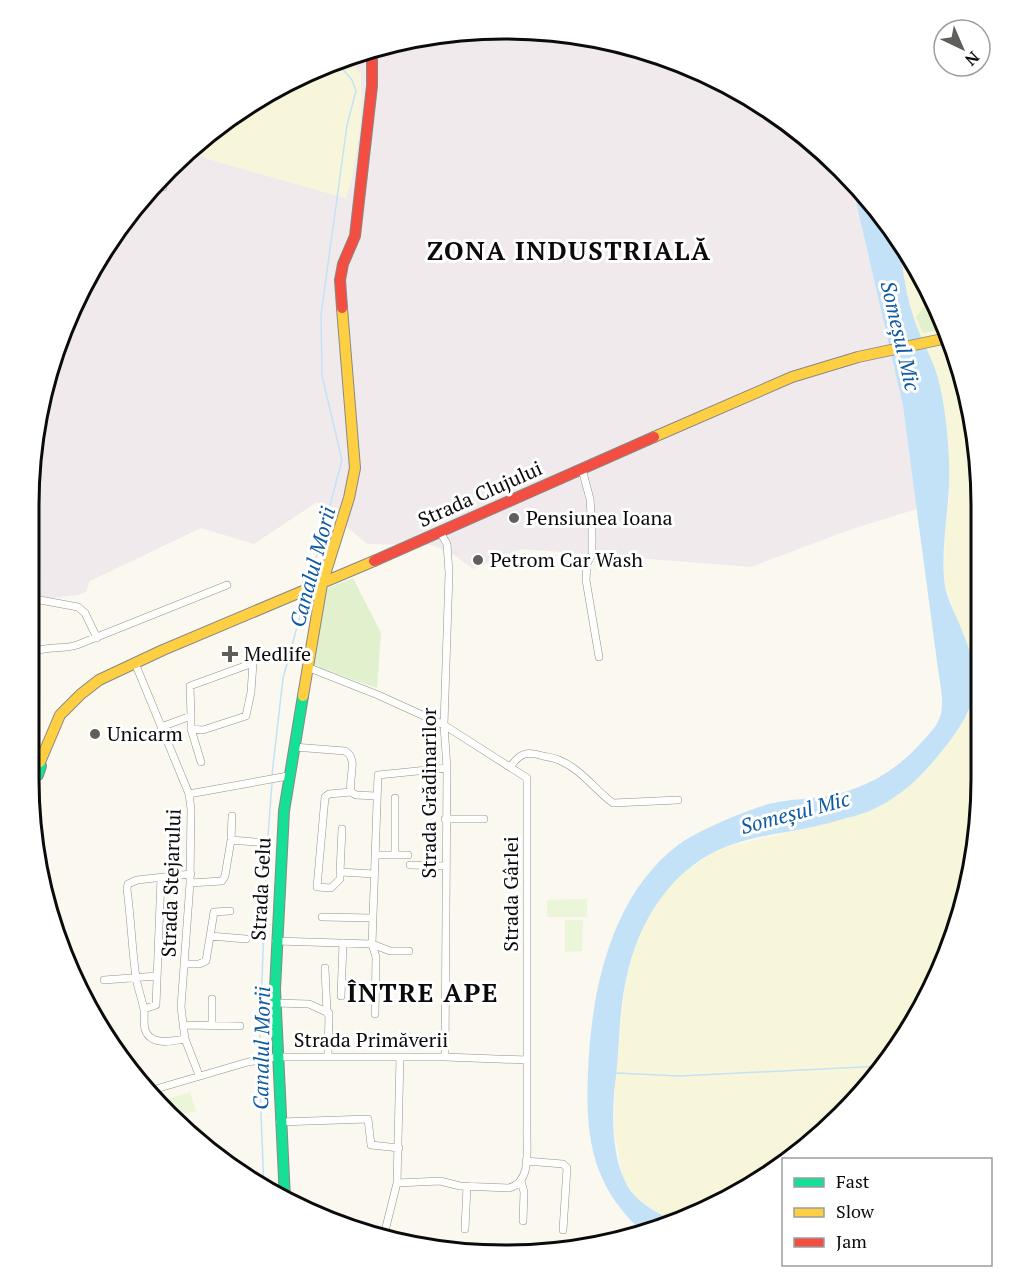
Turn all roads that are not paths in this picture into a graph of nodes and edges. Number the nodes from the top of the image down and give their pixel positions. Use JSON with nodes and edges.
{"nodes":[{"id":1,"x":372,"y":59,"type":"edge"},
{"id":2,"x":940,"y":339,"type":"edge"},
{"id":3,"x":582,"y":469,"type":"junction"},
{"id":4,"x":440,"y":532,"type":"junction"},
{"id":5,"x":227,"y":585,"type":"dead end"},
{"id":6,"x":318,"y":585,"type":"junction"},
{"id":7,"x":39,"y":600,"type":"edge"},
{"id":8,"x":97,"y":638,"type":"junction"},
{"id":9,"x":39,"y":650,"type":"edge"},
{"id":10,"x":599,"y":657,"type":"dead end"},
{"id":11,"x":135,"y":663,"type":"junction"},
{"id":12,"x":307,"y":667,"type":"junction"},
{"id":13,"x":191,"y":716,"type":"junction"},
{"id":14,"x":444,"y":725,"type":"junction"},
{"id":15,"x":161,"y":727,"type":"junction"},
{"id":16,"x":53,"y":729,"type":"junction"},
{"id":17,"x":191,"y":729,"type":"junction"},
{"id":18,"x":39,"y":744,"type":"edge"},
{"id":19,"x":294,"y":747,"type":"junction"},
{"id":20,"x":40,"y":762,"type":"joint"},
{"id":21,"x":201,"y":762,"type":"dead end"},
{"id":22,"x":511,"y":766,"type":"junction"},
{"id":23,"x":447,"y":768,"type":"junction"},
{"id":24,"x":39,"y":771,"type":"edge"},
{"id":25,"x":288,"y":776,"type":"junction"},
{"id":26,"x":351,"y":792,"type":"junction"},
{"id":27,"x":189,"y":794,"type":"junction"},
{"id":28,"x":376,"y":796,"type":"junction"},
{"id":29,"x":395,"y":798,"type":"dead end"},
{"id":30,"x":678,"y":800,"type":"dead end"},
{"id":31,"x":232,"y":816,"type":"dead end"},
{"id":32,"x":445,"y":819,"type":"junction"},
{"id":33,"x":484,"y":819,"type":"dead end"},
{"id":34,"x":342,"y":829,"type":"dead end"},
{"id":35,"x":231,"y":840,"type":"junction"},
{"id":36,"x":255,"y":842,"type":"dead end"},
{"id":37,"x":375,"y":855,"type":"junction"},
{"id":38,"x":395,"y":855,"type":"junction"},
{"id":39,"x":408,"y":855,"type":"dead end"},
{"id":40,"x":410,"y":865,"type":"dead end"},
{"id":41,"x":446,"y":866,"type":"junction"},
{"id":42,"x":340,"y":872,"type":"junction"},
{"id":43,"x":191,"y":874,"type":"junction"},
{"id":44,"x":374,"y":874,"type":"junction"},
{"id":45,"x":161,"y":878,"type":"junction"},
{"id":46,"x":190,"y":883,"type":"junction"},
{"id":47,"x":230,"y":911,"type":"dead end"},
{"id":48,"x":322,"y":917,"type":"dead end"},
{"id":49,"x":373,"y":918,"type":"junction"},
{"id":50,"x":210,"y":936,"type":"junction"},
{"id":51,"x":246,"y":939,"type":"dead end"},
{"id":52,"x":276,"y":941,"type":"junction"},
{"id":53,"x":343,"y":943,"type":"junction"},
{"id":54,"x":372,"y":944,"type":"junction"},
{"id":55,"x":409,"y":951,"type":"dead end"},
{"id":56,"x":185,"y":964,"type":"junction"},
{"id":57,"x":326,"y":968,"type":"dead end"},
{"id":58,"x":136,"y":976,"type":"junction"},
{"id":59,"x":157,"y":976,"type":"junction"},
{"id":60,"x":104,"y":980,"type":"dead end"},
{"id":61,"x":341,"y":996,"type":"dead end"},
{"id":62,"x":212,"y":999,"type":"dead end"},
{"id":63,"x":276,"y":1003,"type":"junction"},
{"id":64,"x":144,"y":1009,"type":"junction"},
{"id":65,"x":327,"y":1013,"type":"junction"},
{"id":66,"x":375,"y":1014,"type":"dead end"},
{"id":67,"x":183,"y":1025,"type":"junction"},
{"id":68,"x":213,"y":1025,"type":"junction"},
{"id":69,"x":240,"y":1026,"type":"dead end"},
{"id":70,"x":185,"y":1039,"type":"junction"},
{"id":71,"x":327,"y":1056,"type":"junction"},
{"id":72,"x":445,"y":1056,"type":"junction"},
{"id":73,"x":277,"y":1057,"type":"junction"},
{"id":74,"x":400,"y":1057,"type":"junction"},
{"id":75,"x":527,"y":1060,"type":"junction"},
{"id":76,"x":199,"y":1075,"type":"junction"},
{"id":77,"x":157,"y":1088,"type":"edge"},
{"id":78,"x":280,"y":1122,"type":"junction"},
{"id":79,"x":399,"y":1148,"type":"junction"},
{"id":80,"x":526,"y":1161,"type":"junction"},
{"id":81,"x":397,"y":1183,"type":"junction"},
{"id":82,"x":519,"y":1184,"type":"junction"},
{"id":83,"x":467,"y":1186,"type":"junction"},
{"id":84,"x":284,"y":1189,"type":"edge"},
{"id":85,"x":523,"y":1221,"type":"dead end"},
{"id":86,"x":385,"y":1229,"type":"edge"},
{"id":87,"x":465,"y":1229,"type":"dead end"},
{"id":88,"x":563,"y":1230,"type":"dead end"}],
"edges":[{"from":1,"to":6,"type":"street","name":"Strada Gelu"},
{"from":2,"to":3,"type":"street","name":"Strada Clujului"},
{"from":3,"to":4,"type":"street","name":"Strada Clujului"},
{"from":3,"to":10,"type":"street"},
{"from":4,"to":6,"type":"street","name":"Strada Clujului"},
{"from":4,"to":14,"type":"street","name":"Strada Grădinarilor"},
{"from":5,"to":8,"type":"street"},
{"from":6,"to":11,"type":"street","name":"Strada Clujului"},
{"from":6,"to":12,"type":"street","name":"Strada Gelu"},
{"from":7,"to":8,"type":"street"},
{"from":8,"to":9,"type":"street"},
{"from":11,"to":15,"type":"street","name":"Strada Stejarului"},
{"from":11,"to":16,"type":"street","name":"Strada Clujului"},
{"from":12,"to":14,"type":"street"},
{"from":12,"to":19,"type":"street","name":"Strada Gelu"},
{"from":13,"to":15,"type":"street"},
{"from":13,"to":17,"type":"street"},
{"from":13,"to":17,"type":"street"},
{"from":14,"to":22,"type":"street"},
{"from":14,"to":23,"type":"street","name":"Strada Grădinarilor"},
{"from":15,"to":27,"type":"street","name":"Strada Stejarului"},
{"from":16,"to":18,"type":"street","name":"Strada Clujului"},
{"from":16,"to":20,"type":"street","name":"Strada Clujului"},
{"from":17,"to":21,"type":"street"},
{"from":19,"to":25,"type":"street","name":"Strada Gelu"},
{"from":19,"to":26,"type":"street"},
{"from":20,"to":24,"type":"street","name":"Strada Clujului"},
{"from":22,"to":30,"type":"street"},
{"from":22,"to":75,"type":"street","name":"Strada Gârlei"},
{"from":23,"to":28,"type":"street"},
{"from":23,"to":32,"type":"street","name":"Strada Grădinarilor"},
{"from":25,"to":27,"type":"street"},
{"from":25,"to":52,"type":"street","name":"Strada Gelu"},
{"from":26,"to":28,"type":"street"},
{"from":26,"to":42,"type":"street"},
{"from":27,"to":43,"type":"street","name":"Strada Stejarului"},
{"from":28,"to":37,"type":"street"},
{"from":29,"to":38,"type":"street"},
{"from":31,"to":35,"type":"street"},
{"from":32,"to":33,"type":"street"},
{"from":32,"to":41,"type":"street","name":"Strada Grădinarilor"},
{"from":34,"to":42,"type":"street"},
{"from":35,"to":36,"type":"street"},
{"from":35,"to":46,"type":"street"},
{"from":37,"to":38,"type":"street"},
{"from":37,"to":44,"type":"street"},
{"from":38,"to":39,"type":"street"},
{"from":40,"to":41,"type":"street"},
{"from":41,"to":72,"type":"street","name":"Strada Grădinarilor"},
{"from":42,"to":44,"type":"street"},
{"from":43,"to":45,"type":"street"},
{"from":43,"to":46,"type":"street","name":"Strada Stejarului"},
{"from":44,"to":49,"type":"street"},
{"from":45,"to":58,"type":"street"},
{"from":45,"to":59,"type":"street"},
{"from":46,"to":56,"type":"street","name":"Strada Stejarului"},
{"from":47,"to":50,"type":"street"},
{"from":48,"to":49,"type":"street"},
{"from":49,"to":54,"type":"street"},
{"from":50,"to":51,"type":"street"},
{"from":50,"to":56,"type":"street"},
{"from":52,"to":53,"type":"street"},
{"from":52,"to":63,"type":"street","name":"Strada Gelu"},
{"from":53,"to":54,"type":"street"},
{"from":53,"to":61,"type":"street"},
{"from":54,"to":55,"type":"street"},
{"from":54,"to":66,"type":"street"},
{"from":56,"to":67,"type":"street","name":"Strada Stejarului"},
{"from":57,"to":65,"type":"street"},
{"from":58,"to":59,"type":"street"},
{"from":58,"to":60,"type":"street"},
{"from":58,"to":64,"type":"street"},
{"from":59,"to":64,"type":"street"},
{"from":62,"to":68,"type":"street"},
{"from":63,"to":65,"type":"street"},
{"from":63,"to":73,"type":"street","name":"Strada Gelu"},
{"from":64,"to":70,"type":"street"},
{"from":65,"to":71,"type":"street"},
{"from":67,"to":68,"type":"street"},
{"from":67,"to":70,"type":"street","name":"Strada Stejarului"},
{"from":68,"to":69,"type":"street"},
{"from":70,"to":76,"type":"street","name":"Strada Stejarului"},
{"from":71,"to":73,"type":"street","name":"Strada Primăverii"},
{"from":71,"to":74,"type":"street","name":"Strada Primăverii"},
{"from":72,"to":74,"type":"street","name":"Strada Primăverii"},
{"from":72,"to":75,"type":"street","name":"Strada Primăverii"},
{"from":73,"to":76,"type":"street","name":"Strada Primăverii"},
{"from":73,"to":78,"type":"street","name":"Strada Gelu"},
{"from":74,"to":79,"type":"street"},
{"from":75,"to":80,"type":"street","name":"Strada Gârlei"},
{"from":76,"to":77,"type":"street","name":"Strada Primăverii"},
{"from":78,"to":79,"type":"street"},
{"from":78,"to":84,"type":"street","name":"Strada Gelu"},
{"from":79,"to":81,"type":"street"},
{"from":80,"to":82,"type":"street","name":"Strada Gârlei"},
{"from":80,"to":88,"type":"street"},
{"from":81,"to":83,"type":"street"},
{"from":81,"to":86,"type":"street"},
{"from":82,"to":83,"type":"street"},
{"from":82,"to":85,"type":"street","name":"Strada Gârlei"},
{"from":83,"to":87,"type":"street"}]}
